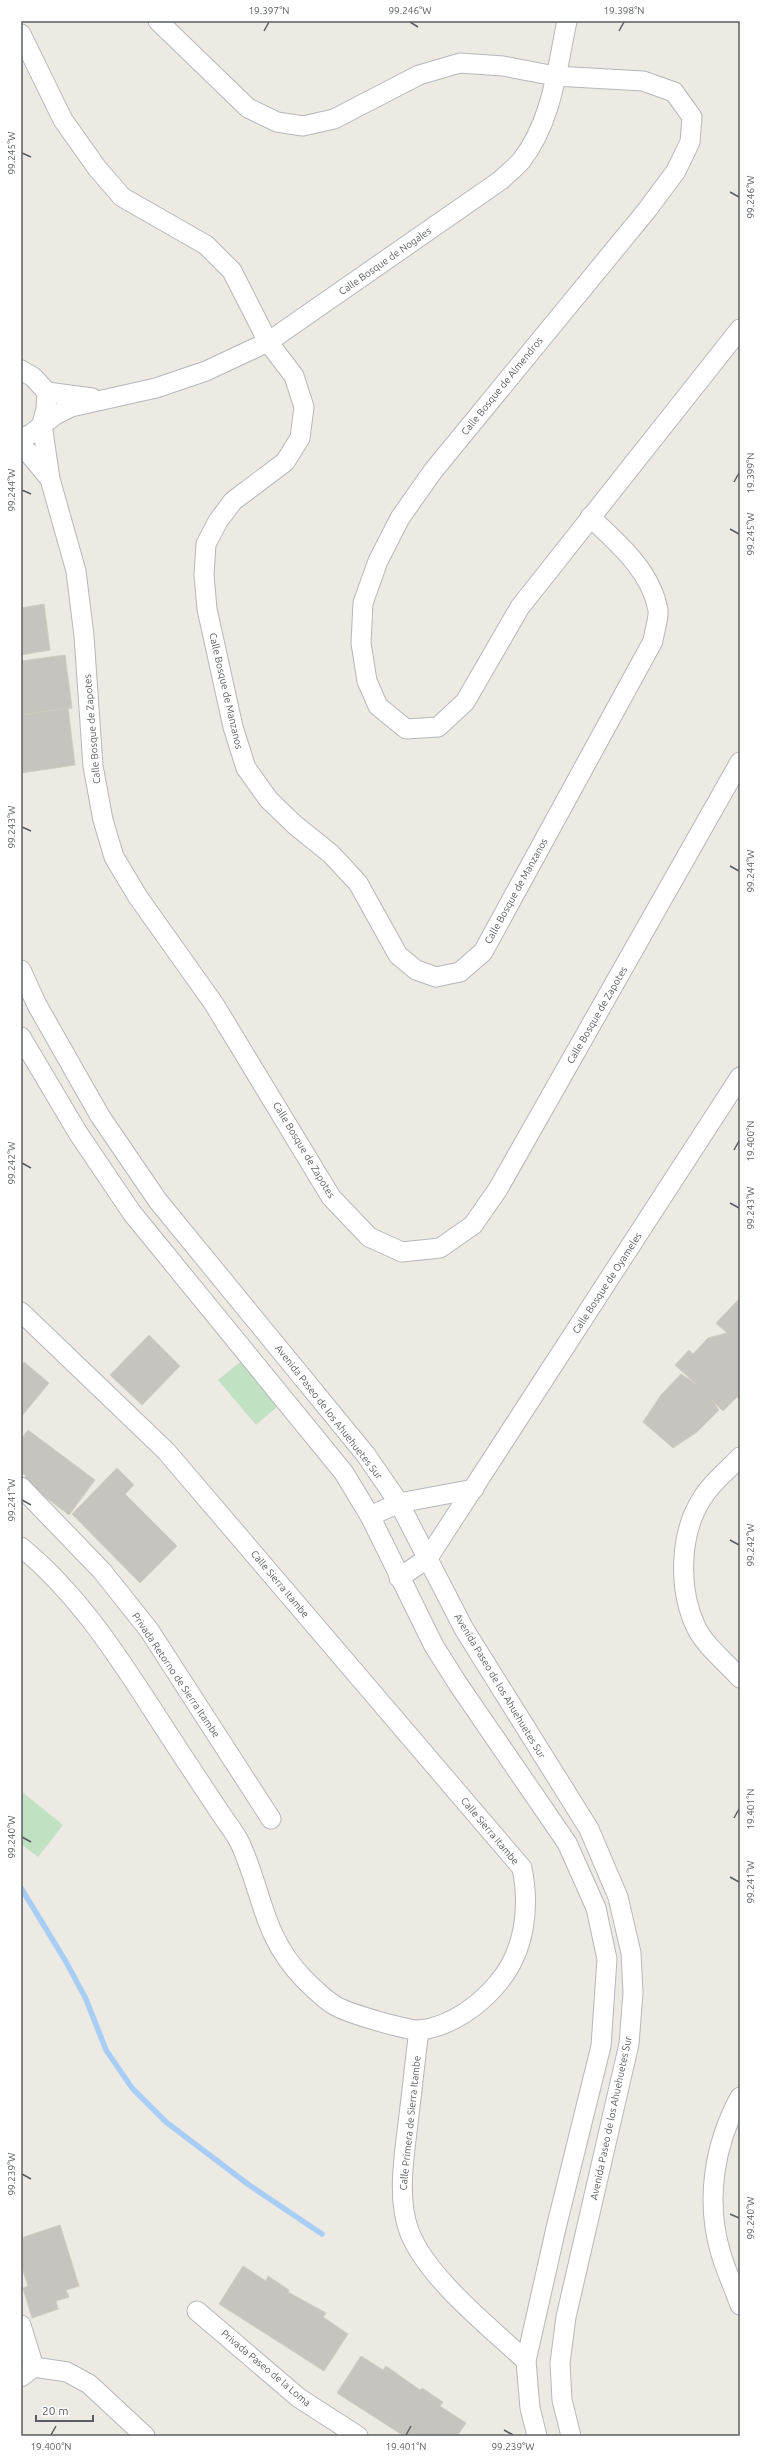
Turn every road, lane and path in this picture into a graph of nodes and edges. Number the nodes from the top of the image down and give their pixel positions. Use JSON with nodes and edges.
{"nodes":[{"id":1,"x":158,"y":21,"type":"edge"},
{"id":2,"x":567,"y":21,"type":"edge"},
{"id":3,"x":21,"y":34,"type":"edge"},
{"id":4,"x":555,"y":76,"type":"junction"},
{"id":5,"x":740,"y":329,"type":"edge"},
{"id":6,"x":268,"y":342,"type":"junction"},
{"id":7,"x":21,"y":370,"type":"edge"},
{"id":8,"x":47,"y":392,"type":"junction"},
{"id":9,"x":104,"y":400,"type":"junction"},
{"id":10,"x":42,"y":424,"type":"junction"},
{"id":11,"x":21,"y":438,"type":"edge"},
{"id":12,"x":21,"y":444,"type":"edge"},
{"id":13,"x":50,"y":479,"type":"junction"},
{"id":14,"x":590,"y":517,"type":"junction"},
{"id":15,"x":740,"y":762,"type":"edge"},
{"id":16,"x":21,"y":970,"type":"edge"},
{"id":17,"x":21,"y":1037,"type":"edge"},
{"id":18,"x":740,"y":1077,"type":"edge"},
{"id":19,"x":21,"y":1312,"type":"edge"},
{"id":20,"x":740,"y":1457,"type":"edge"},
{"id":21,"x":21,"y":1488,"type":"edge"},
{"id":22,"x":474,"y":1489,"type":"junction"},
{"id":23,"x":399,"y":1503,"type":"junction"},
{"id":24,"x":370,"y":1516,"type":"junction"},
{"id":25,"x":21,"y":1547,"type":"edge"},
{"id":26,"x":428,"y":1558,"type":"junction"},
{"id":27,"x":399,"y":1578,"type":"junction"},
{"id":28,"x":740,"y":1678,"type":"edge"},
{"id":29,"x":271,"y":1819,"type":"dead end"},
{"id":30,"x":419,"y":2030,"type":"junction"},
{"id":31,"x":740,"y":2097,"type":"edge"},
{"id":32,"x":556,"y":2228,"type":"junction"},
{"id":33,"x":585,"y":2237,"type":"junction"},
{"id":34,"x":740,"y":2305,"type":"edge"},
{"id":35,"x":197,"y":2311,"type":"dead end"},
{"id":36,"x":21,"y":2325,"type":"edge"},
{"id":37,"x":526,"y":2361,"type":"junction"},
{"id":38,"x":28,"y":2372,"type":"edge"},
{"id":39,"x":146,"y":2436,"type":"edge"},
{"id":40,"x":358,"y":2436,"type":"edge"},
{"id":41,"x":537,"y":2436,"type":"edge"},
{"id":42,"x":571,"y":2436,"type":"edge"}],
"edges":[{"from":1,"to":4,"type":"street","name":"Calle Bosque de Almendros"},
{"from":2,"to":4,"type":"street","name":"Calle Bosque de Nogales"},
{"from":3,"to":6,"type":"street","name":"Calle Bosque de Manzanos"},
{"from":4,"to":6,"type":"street","name":"Calle Bosque de Nogales"},
{"from":4,"to":14,"type":"street","name":"Calle Bosque de Almendros"},
{"from":5,"to":14,"type":"street","name":"Calle Bosque de Almendros"},
{"from":6,"to":9,"type":"street","name":"Calle Bosque de Nogales"},
{"from":6,"to":14,"type":"street","name":"Calle Bosque de Manzanos"},
{"from":7,"to":8,"type":"street"},
{"from":8,"to":9,"type":"street","name":"Calle Bosque de Nogales"},
{"from":8,"to":10,"type":"street","name":"Calle Bosque de Zapotes"},
{"from":9,"to":10,"type":"street","name":"Calle Bosque de Nogales"},
{"from":10,"to":11,"type":"street","name":"Calle Bosque de Nogales"},
{"from":10,"to":13,"type":"street","name":"Calle Bosque de Zapotes"},
{"from":12,"to":13,"type":"street","name":"Calle Bosque de Zapotes"},
{"from":13,"to":15,"type":"street","name":"Calle Bosque de Zapotes"},
{"from":16,"to":23,"type":"street","name":"Avenida Paseo de los Ahuehuetes Sur"},
{"from":17,"to":24,"type":"street"},
{"from":18,"to":22,"type":"street","name":"Calle Bosque de Oyameles"},
{"from":19,"to":30,"type":"street","name":"Calle Sierra Itambe"},
{"from":20,"to":28,"type":"street"},
{"from":21,"to":29,"type":"street","name":"Privada Retorno de Sierra Itambe"},
{"from":22,"to":23,"type":"street"},
{"from":22,"to":26,"type":"street","name":"Calle Bosque de Oyameles"},
{"from":23,"to":24,"type":"street"},
{"from":23,"to":26,"type":"street","name":"Avenida Paseo de los Ahuehuetes Sur"},
{"from":24,"to":27,"type":"street"},
{"from":25,"to":30,"type":"street","name":"Calle Sierra Itambe"},
{"from":26,"to":27,"type":"street"},
{"from":26,"to":33,"type":"street","name":"Avenida Paseo de los Ahuehuetes Sur"},
{"from":27,"to":32,"type":"street"},
{"from":30,"to":37,"type":"street","name":"Calle Primera de Sierra Itambe"},
{"from":31,"to":34,"type":"street"},
{"from":32,"to":33,"type":"street"},
{"from":32,"to":37,"type":"street"},
{"from":33,"to":42,"type":"street","name":"Avenida Paseo de los Ahuehuetes Sur"},
{"from":35,"to":40,"type":"street","name":"Privada Paseo de la Loma"},
{"from":36,"to":38,"type":"street"},
{"from":37,"to":41,"type":"street"},
{"from":38,"to":39,"type":"street"}]}
